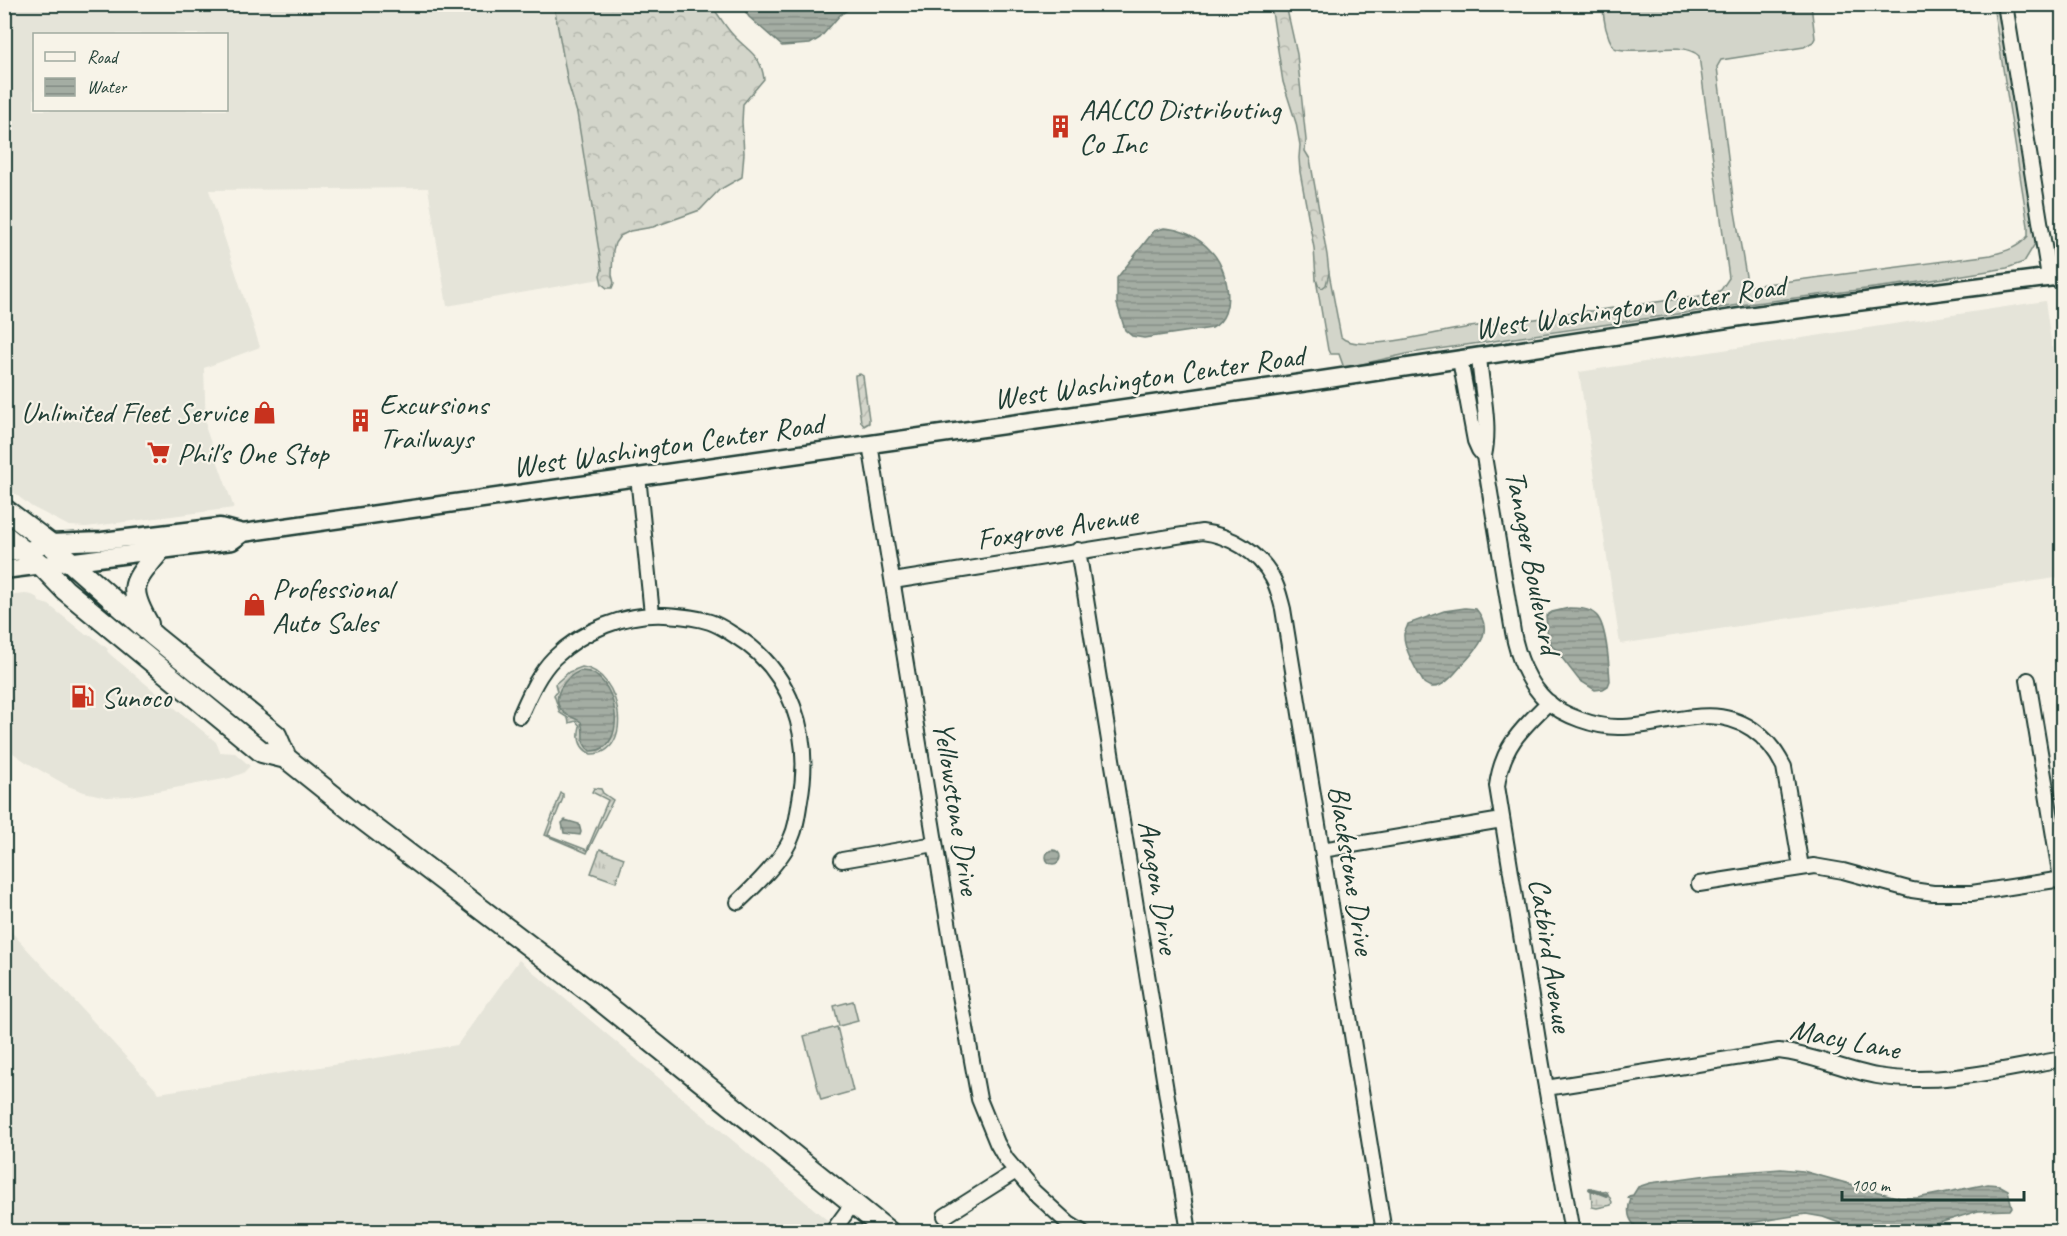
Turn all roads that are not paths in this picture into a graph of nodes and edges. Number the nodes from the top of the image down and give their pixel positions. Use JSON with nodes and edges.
{"nodes":[{"id":1,"x":2005,"y":4,"type":"edge"},
{"id":2,"x":2056,"y":277,"type":"edge"},
{"id":3,"x":1479,"y":356,"type":"junction"},
{"id":4,"x":1460,"y":360,"type":"junction"},
{"id":5,"x":870,"y":444,"type":"junction"},
{"id":6,"x":1484,"y":456,"type":"junction"},
{"id":7,"x":638,"y":476,"type":"junction"},
{"id":8,"x":4,"y":509,"type":"edge"},
{"id":9,"x":243,"y":533,"type":"junction"},
{"id":10,"x":4,"y":535,"type":"edge"},
{"id":11,"x":1229,"y":538,"type":"joint"},
{"id":12,"x":49,"y":543,"type":"junction"},
{"id":13,"x":1078,"y":550,"type":"junction"},
{"id":14,"x":159,"y":551,"type":"junction"},
{"id":15,"x":14,"y":552,"type":"edge"},
{"id":16,"x":70,"y":561,"type":"junction"},
{"id":17,"x":41,"y":565,"type":"junction"},
{"id":18,"x":4,"y":570,"type":"edge"},
{"id":19,"x":893,"y":581,"type":"junction"},
{"id":20,"x":652,"y":614,"type":"junction"},
{"id":21,"x":155,"y":637,"type":"junction"},
{"id":22,"x":2028,"y":681,"type":"dead end"},
{"id":23,"x":1549,"y":702,"type":"junction"},
{"id":24,"x":520,"y":717,"type":"dead end"},
{"id":25,"x":286,"y":758,"type":"junction"},
{"id":26,"x":1502,"y":820,"type":"junction"},
{"id":27,"x":935,"y":844,"type":"junction"},
{"id":28,"x":1322,"y":850,"type":"junction"},
{"id":29,"x":842,"y":860,"type":"dead end"},
{"id":30,"x":1801,"y":867,"type":"junction"},
{"id":31,"x":2062,"y":881,"type":"edge"},
{"id":32,"x":1699,"y":884,"type":"dead end"},
{"id":33,"x":738,"y":902,"type":"dead end"},
{"id":34,"x":2062,"y":1059,"type":"edge"},
{"id":35,"x":1546,"y":1088,"type":"junction"},
{"id":36,"x":1016,"y":1172,"type":"junction"},
{"id":37,"x":854,"y":1202,"type":"junction"},
{"id":38,"x":945,"y":1216,"type":"dead end"},
{"id":39,"x":832,"y":1232,"type":"edge"},
{"id":40,"x":889,"y":1232,"type":"edge"},
{"id":41,"x":1082,"y":1232,"type":"edge"},
{"id":42,"x":1188,"y":1232,"type":"edge"},
{"id":43,"x":1384,"y":1232,"type":"edge"},
{"id":44,"x":1572,"y":1232,"type":"edge"}],
"edges":[{"from":1,"to":2,"type":"street"},
{"from":2,"to":3,"type":"main road","name":"West Washington Center Road"},
{"from":3,"to":4,"type":"main road","name":"West Washington Center Road"},
{"from":3,"to":6,"type":"street","name":"Tanager Boulevard"},
{"from":4,"to":5,"type":"main road","name":"West Washington Center Road"},
{"from":4,"to":6,"type":"street","name":"Tanager Boulevard"},
{"from":5,"to":7,"type":"main road","name":"West Washington Center Road"},
{"from":5,"to":19,"type":"street","name":"Yellowstone Drive"},
{"from":6,"to":23,"type":"street","name":"Tanager Boulevard"},
{"from":7,"to":9,"type":"main road","name":"West Washington Center Road"},
{"from":7,"to":20,"type":"street"},
{"from":8,"to":12,"type":"highway"},
{"from":9,"to":12,"type":"main road","name":"West Washington Center Road"},
{"from":9,"to":14,"type":"main road","name":"West Washington Center Road"},
{"from":10,"to":15,"type":"highway"},
{"from":11,"to":13,"type":"street","name":"Foxgrove Avenue"},
{"from":11,"to":28,"type":"street","name":"Blackstone Drive"},
{"from":12,"to":15,"type":"main road","name":"West Washington Center Road"},
{"from":12,"to":16,"type":"highway"},
{"from":13,"to":19,"type":"street","name":"Foxgrove Avenue"},
{"from":13,"to":42,"type":"street","name":"Aragon Drive"},
{"from":14,"to":16,"type":"main road","name":"West Washington Center Road"},
{"from":14,"to":21,"type":"highway"},
{"from":15,"to":17,"type":"highway"},
{"from":16,"to":17,"type":"main road","name":"West Washington Center Road"},
{"from":16,"to":21,"type":"highway"},
{"from":17,"to":18,"type":"main road","name":"West Washington Center Road"},
{"from":17,"to":25,"type":"highway"},
{"from":19,"to":27,"type":"street","name":"Yellowstone Drive"},
{"from":20,"to":24,"type":"street"},
{"from":20,"to":33,"type":"street"},
{"from":21,"to":25,"type":"highway"},
{"from":22,"to":31,"type":"street"},
{"from":23,"to":26,"type":"street","name":"Catbird Avenue"},
{"from":23,"to":30,"type":"street","name":"Tanager Boulevard"},
{"from":25,"to":37,"type":"highway"},
{"from":26,"to":28,"type":"street"},
{"from":26,"to":35,"type":"street","name":"Catbird Avenue"},
{"from":27,"to":29,"type":"street"},
{"from":27,"to":36,"type":"street","name":"Yellowstone Drive"},
{"from":28,"to":43,"type":"street","name":"Blackstone Drive"},
{"from":30,"to":31,"type":"street"},
{"from":30,"to":32,"type":"street"},
{"from":34,"to":35,"type":"street","name":"Macy Lane"},
{"from":35,"to":44,"type":"street","name":"Catbird Avenue"},
{"from":36,"to":38,"type":"street"},
{"from":36,"to":41,"type":"street","name":"Yellowstone Drive"},
{"from":37,"to":39,"type":"street"},
{"from":37,"to":40,"type":"highway"}]}
